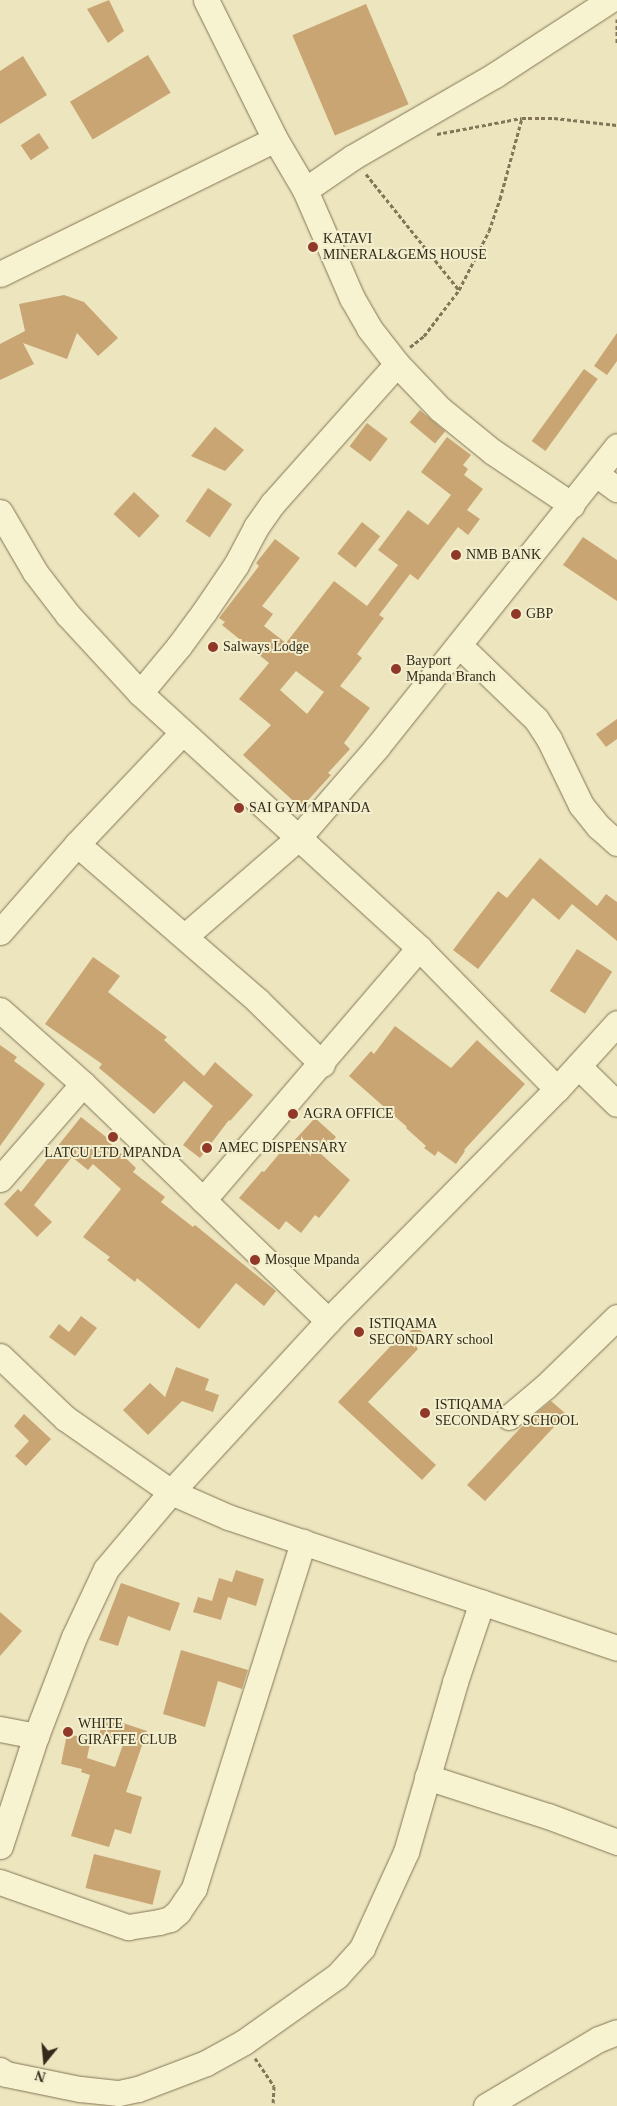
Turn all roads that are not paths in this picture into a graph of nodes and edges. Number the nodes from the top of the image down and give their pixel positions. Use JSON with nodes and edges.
{"nodes":[{"id":1,"x":206,"y":0,"type":"edge"},
{"id":2,"x":610,"y":0,"type":"edge"},
{"id":3,"x":275,"y":139,"type":"junction"},
{"id":4,"x":306,"y":190,"type":"junction"},
{"id":5,"x":0,"y":274,"type":"edge"},
{"id":6,"x":395,"y":362,"type":"junction"},
{"id":7,"x":617,"y":446,"type":"edge"},
{"id":8,"x":596,"y":474,"type":"junction"},
{"id":9,"x":617,"y":489,"type":"edge"},
{"id":10,"x":572,"y":505,"type":"junction"},
{"id":11,"x":0,"y":512,"type":"edge"},
{"id":12,"x":10,"y":547,"type":"edge"},
{"id":13,"x":459,"y":645,"type":"junction"},
{"id":14,"x":140,"y":693,"type":"junction"},
{"id":15,"x":182,"y":733,"type":"junction"},
{"id":16,"x":298,"y":838,"type":"junction"},
{"id":17,"x":617,"y":843,"type":"edge"},
{"id":18,"x":78,"y":844,"type":"junction"},
{"id":19,"x":0,"y":932,"type":"edge"},
{"id":20,"x":185,"y":936,"type":"junction"},
{"id":21,"x":418,"y":948,"type":"junction"},
{"id":22,"x":0,"y":1010,"type":"edge"},
{"id":23,"x":617,"y":1022,"type":"edge"},
{"id":24,"x":322,"y":1064,"type":"junction"},
{"id":25,"x":578,"y":1066,"type":"junction"},
{"id":26,"x":83,"y":1084,"type":"junction"},
{"id":27,"x":557,"y":1089,"type":"junction"},
{"id":28,"x":617,"y":1104,"type":"edge"},
{"id":29,"x":0,"y":1179,"type":"edge"},
{"id":30,"x":203,"y":1200,"type":"junction"},
{"id":31,"x":617,"y":1317,"type":"edge"},
{"id":32,"x":328,"y":1321,"type":"junction"},
{"id":33,"x":0,"y":1356,"type":"edge"},
{"id":34,"x":510,"y":1417,"type":"dead end"},
{"id":35,"x":170,"y":1492,"type":"junction"},
{"id":36,"x":303,"y":1542,"type":"junction"},
{"id":37,"x":482,"y":1602,"type":"junction"},
{"id":38,"x":617,"y":1648,"type":"edge"},
{"id":39,"x":0,"y":1729,"type":"edge"},
{"id":40,"x":36,"y":1736,"type":"junction"},
{"id":41,"x":427,"y":1777,"type":"junction"},
{"id":42,"x":617,"y":1842,"type":"edge"},
{"id":43,"x":0,"y":1846,"type":"edge"},
{"id":44,"x":0,"y":1882,"type":"edge"},
{"id":45,"x":617,"y":2032,"type":"edge"},
{"id":46,"x":0,"y":2070,"type":"edge"},
{"id":47,"x":486,"y":2106,"type":"edge"}],
"edges":[{"from":1,"to":3,"type":"street"},
{"from":2,"to":4,"type":"street"},
{"from":3,"to":4,"type":"street"},
{"from":3,"to":5,"type":"street"},
{"from":4,"to":6,"type":"street"},
{"from":6,"to":10,"type":"street"},
{"from":6,"to":14,"type":"street"},
{"from":7,"to":8,"type":"street"},
{"from":8,"to":9,"type":"street"},
{"from":8,"to":10,"type":"street"},
{"from":10,"to":13,"type":"street"},
{"from":11,"to":12,"type":"street"},
{"from":12,"to":14,"type":"street"},
{"from":13,"to":16,"type":"street"},
{"from":13,"to":17,"type":"street"},
{"from":14,"to":15,"type":"street"},
{"from":15,"to":16,"type":"street"},
{"from":15,"to":18,"type":"street"},
{"from":16,"to":20,"type":"street"},
{"from":16,"to":21,"type":"street"},
{"from":18,"to":19,"type":"street"},
{"from":18,"to":20,"type":"street"},
{"from":20,"to":24,"type":"street"},
{"from":21,"to":24,"type":"street"},
{"from":21,"to":27,"type":"street"},
{"from":22,"to":26,"type":"street"},
{"from":23,"to":25,"type":"street"},
{"from":24,"to":30,"type":"street"},
{"from":25,"to":27,"type":"street"},
{"from":25,"to":28,"type":"street"},
{"from":26,"to":29,"type":"street"},
{"from":26,"to":30,"type":"street"},
{"from":27,"to":32,"type":"street"},
{"from":30,"to":32,"type":"street"},
{"from":31,"to":34,"type":"street"},
{"from":32,"to":35,"type":"street"},
{"from":33,"to":35,"type":"street"},
{"from":35,"to":36,"type":"street"},
{"from":35,"to":40,"type":"street"},
{"from":36,"to":37,"type":"street"},
{"from":36,"to":44,"type":"street"},
{"from":37,"to":38,"type":"street"},
{"from":37,"to":41,"type":"street"},
{"from":39,"to":40,"type":"street"},
{"from":40,"to":43,"type":"street"},
{"from":41,"to":42,"type":"street"},
{"from":41,"to":46,"type":"street"},
{"from":45,"to":47,"type":"street"}]}
